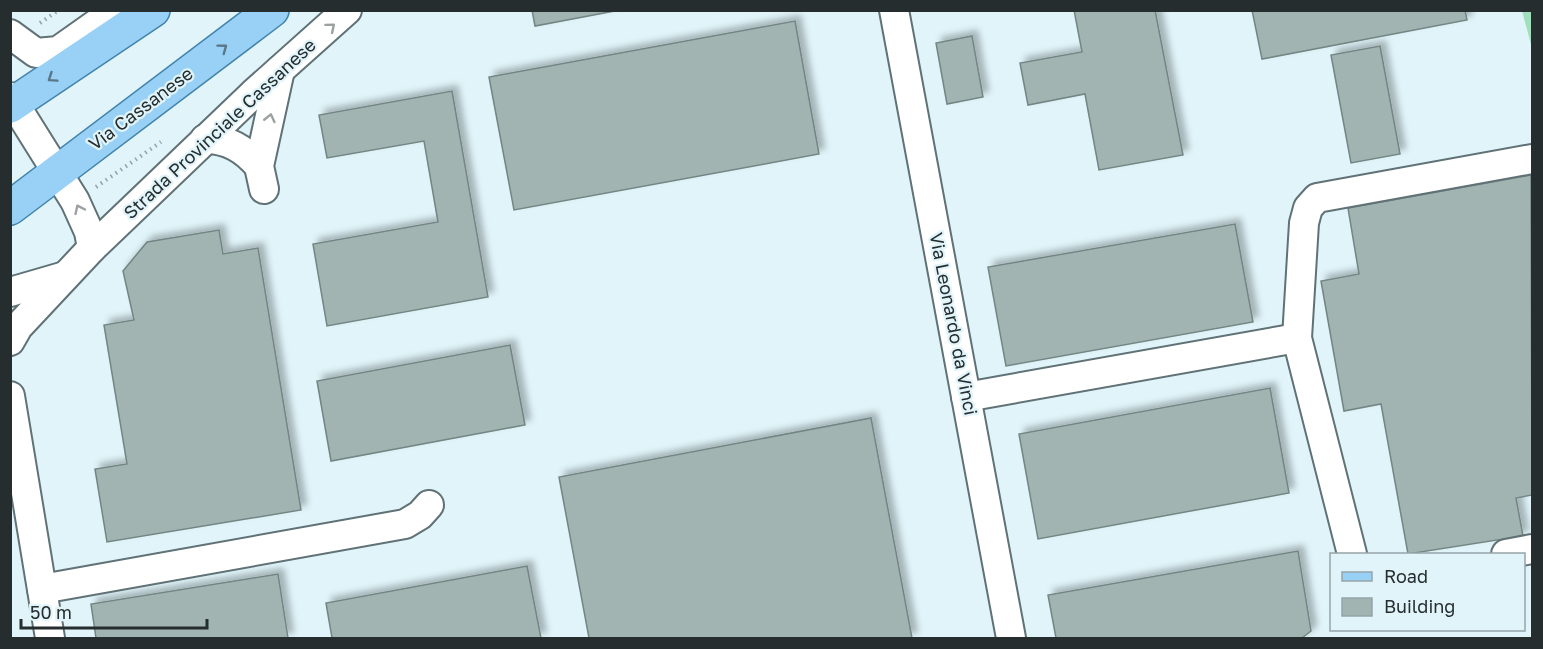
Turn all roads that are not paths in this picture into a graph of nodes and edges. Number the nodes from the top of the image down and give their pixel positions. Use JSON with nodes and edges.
{"nodes":[{"id":1,"x":116,"y":10,"type":"edge"},
{"id":2,"x":153,"y":10,"type":"edge"},
{"id":3,"x":272,"y":10,"type":"edge"},
{"id":4,"x":347,"y":10,"type":"edge"},
{"id":5,"x":894,"y":10,"type":"edge"},
{"id":6,"x":10,"y":34,"type":"edge"},
{"id":7,"x":280,"y":70,"type":"junction"},
{"id":8,"x":11,"y":102,"type":"edge"},
{"id":9,"x":205,"y":139,"type":"junction"},
{"id":10,"x":1533,"y":159,"type":"edge"},
{"id":11,"x":59,"y":171,"type":"junction"},
{"id":12,"x":10,"y":208,"type":"edge"},
{"id":13,"x":92,"y":248,"type":"junction"},
{"id":14,"x":67,"y":276,"type":"junction"},
{"id":15,"x":10,"y":292,"type":"edge"},
{"id":16,"x":1297,"y":338,"type":"junction"},
{"id":17,"x":10,"y":341,"type":"edge"},
{"id":18,"x":10,"y":396,"type":"edge"},
{"id":19,"x":966,"y":397,"type":"junction"},
{"id":20,"x":429,"y":505,"type":"dead end"},
{"id":21,"x":1533,"y":549,"type":"edge"},
{"id":22,"x":1351,"y":553,"type":"edge"},
{"id":23,"x":1515,"y":553,"type":"edge"},
{"id":24,"x":42,"y":589,"type":"junction"},
{"id":25,"x":50,"y":639,"type":"edge"},
{"id":26,"x":1011,"y":639,"type":"edge"}],
"edges":[{"from":1,"to":6,"type":"street"},
{"from":2,"to":8,"type":"main road","one_way":true},
{"from":11,"to":3,"type":"main road","name":"Via Cassanese","one_way":true},
{"from":7,"to":4,"type":"street","name":"Strada Provinciale Cassanese","one_way":true},
{"from":5,"to":19,"type":"street","name":"Via Leonardo da Vinci"},
{"from":7,"to":9,"type":"street","name":"Strada Provinciale Cassanese"},
{"from":9,"to":7,"type":"street","one_way":true},
{"from":8,"to":11,"type":"street"},
{"from":9,"to":13,"type":"street","name":"Strada Provinciale Cassanese"},
{"from":10,"to":16,"type":"street"},
{"from":11,"to":12,"type":"main road","name":"Via Cassanese"},
{"from":13,"to":11,"type":"street","one_way":true},
{"from":13,"to":14,"type":"street","name":"Strada Provinciale Cassanese"},
{"from":14,"to":15,"type":"street"},
{"from":14,"to":17,"type":"street","name":"Strada Provinciale Cassanese"},
{"from":16,"to":19,"type":"street"},
{"from":16,"to":22,"type":"street"},
{"from":18,"to":24,"type":"street"},
{"from":19,"to":26,"type":"street","name":"Via Leonardo da Vinci"},
{"from":20,"to":24,"type":"street"},
{"from":21,"to":23,"type":"street"},
{"from":24,"to":25,"type":"street"}]}
